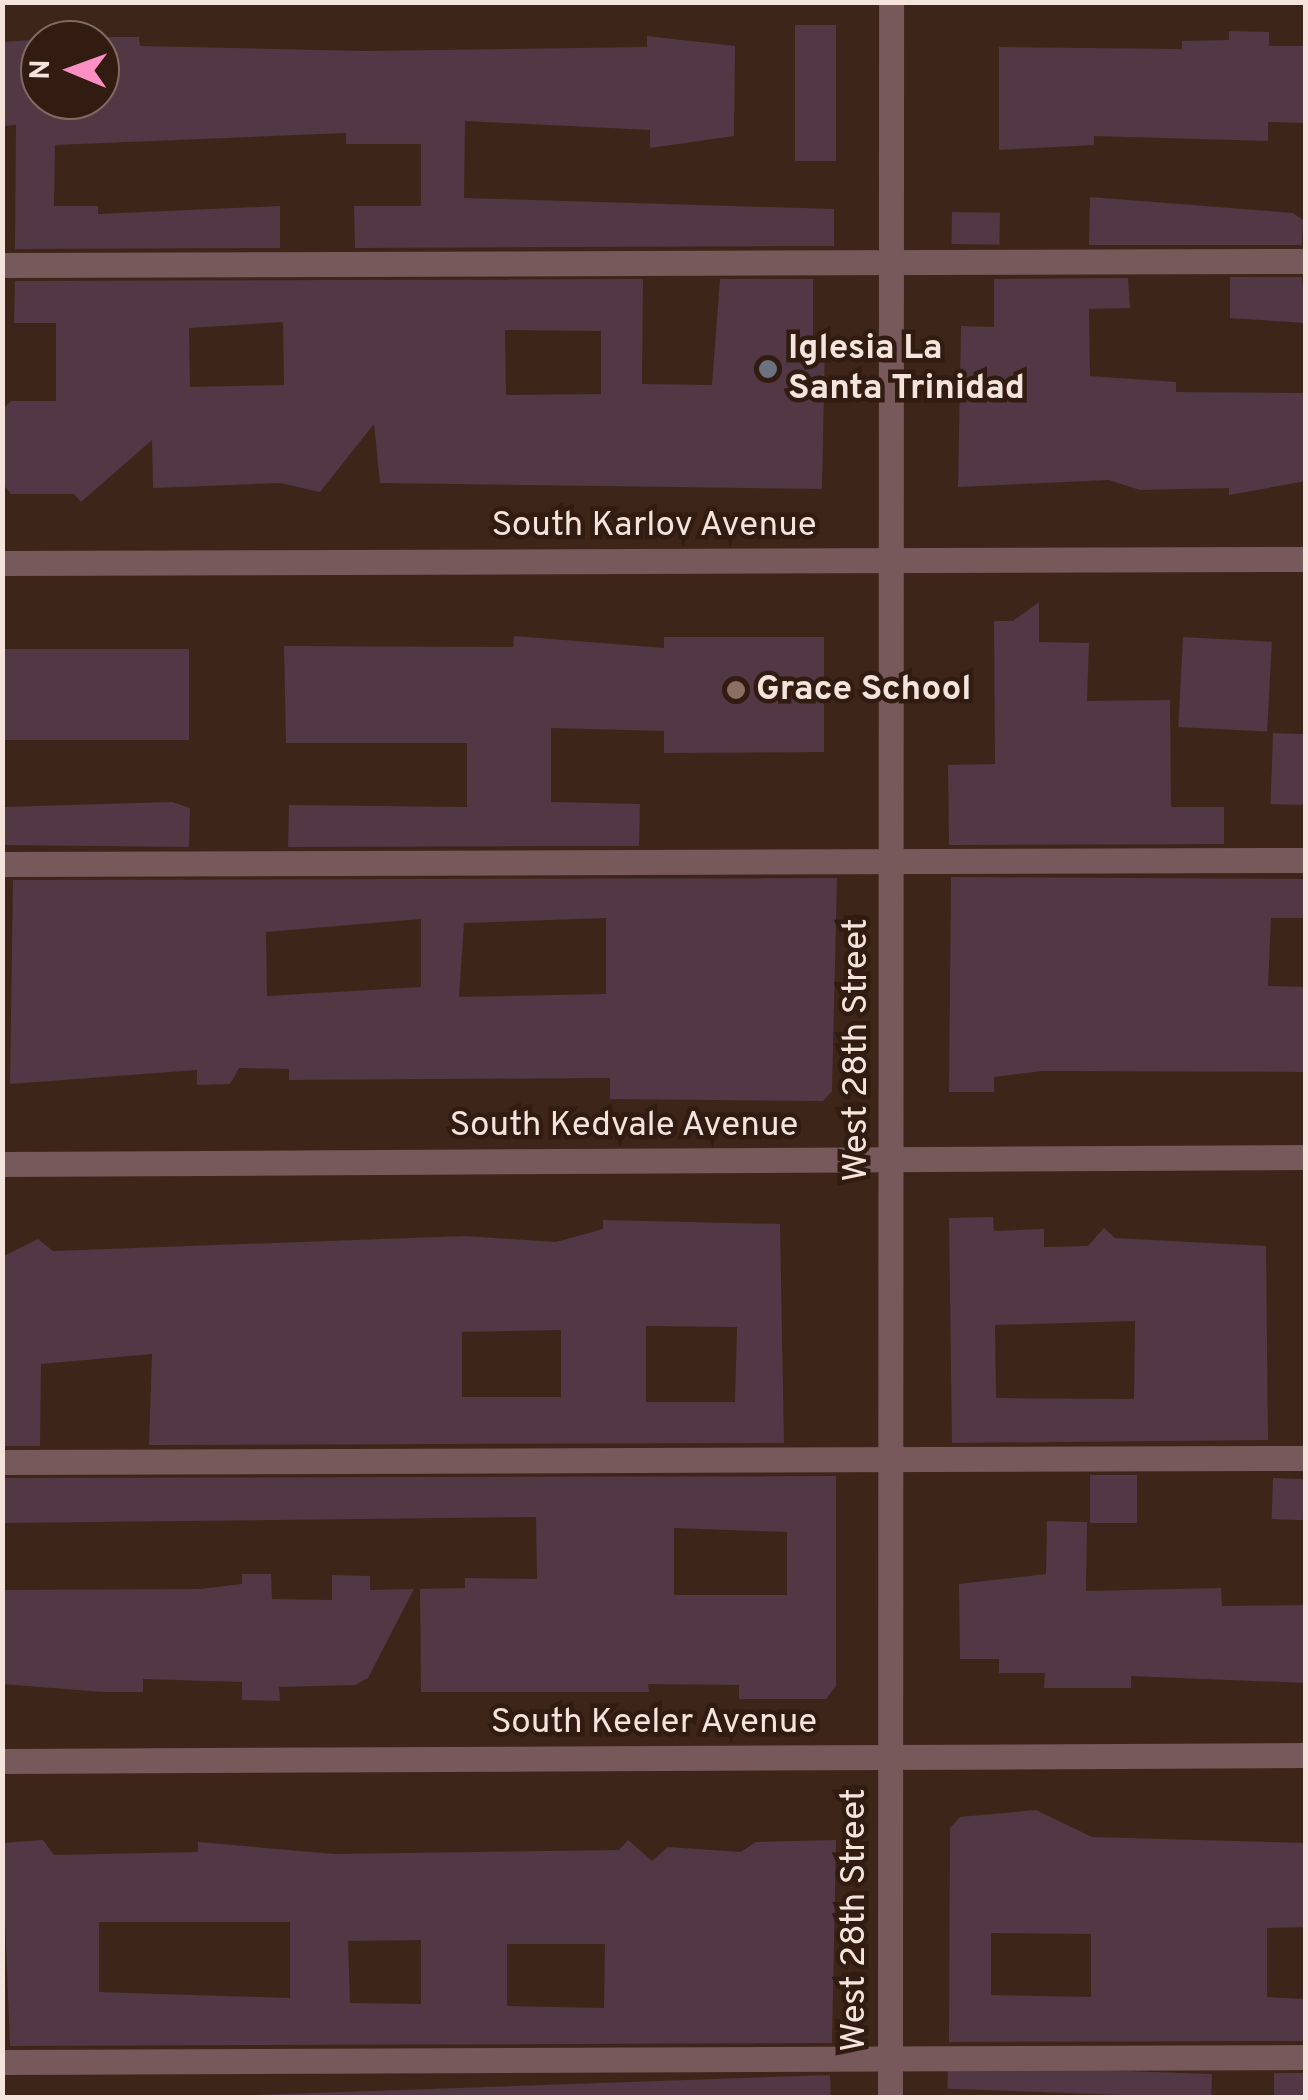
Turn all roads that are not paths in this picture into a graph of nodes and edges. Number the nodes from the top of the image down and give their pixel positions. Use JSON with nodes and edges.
{"nodes":[{"id":1,"x":891,"y":2,"type":"edge"},
{"id":2,"x":1306,"y":261,"type":"edge"},
{"id":3,"x":892,"y":262,"type":"junction"},
{"id":4,"x":2,"y":265,"type":"edge"},
{"id":5,"x":894,"y":560,"type":"junction"},
{"id":6,"x":1306,"y":560,"type":"edge"},
{"id":7,"x":2,"y":564,"type":"edge"},
{"id":8,"x":1306,"y":860,"type":"edge"},
{"id":9,"x":894,"y":862,"type":"junction"},
{"id":10,"x":2,"y":864,"type":"edge"},
{"id":11,"x":1306,"y":1157,"type":"edge"},
{"id":12,"x":892,"y":1160,"type":"junction"},
{"id":13,"x":2,"y":1164,"type":"edge"},
{"id":14,"x":1306,"y":1458,"type":"edge"},
{"id":15,"x":888,"y":1460,"type":"junction"},
{"id":16,"x":2,"y":1462,"type":"edge"},
{"id":17,"x":1306,"y":1755,"type":"edge"},
{"id":18,"x":890,"y":1758,"type":"junction"},
{"id":19,"x":2,"y":1761,"type":"edge"},
{"id":20,"x":1306,"y":2057,"type":"edge"},
{"id":21,"x":890,"y":2058,"type":"junction"},
{"id":22,"x":2,"y":2062,"type":"edge"},
{"id":23,"x":890,"y":2098,"type":"edge"}],
"edges":[{"from":1,"to":3,"type":"street","name":"West 28th Street"},
{"from":2,"to":3,"type":"street"},
{"from":3,"to":4,"type":"street"},
{"from":3,"to":5,"type":"street","name":"West 28th Street"},
{"from":5,"to":6,"type":"street","name":"South Karlov Avenue"},
{"from":5,"to":7,"type":"street","name":"South Karlov Avenue"},
{"from":5,"to":9,"type":"street","name":"West 28th Street"},
{"from":8,"to":9,"type":"street"},
{"from":9,"to":10,"type":"street"},
{"from":9,"to":12,"type":"street","name":"West 28th Street"},
{"from":11,"to":12,"type":"street","name":"South Kedvale Avenue"},
{"from":12,"to":13,"type":"street","name":"South Kedvale Avenue"},
{"from":12,"to":15,"type":"street","name":"West 28th Street"},
{"from":14,"to":15,"type":"street"},
{"from":15,"to":16,"type":"street"},
{"from":15,"to":18,"type":"street","name":"West 28th Street"},
{"from":17,"to":18,"type":"street","name":"South Keeler Avenue"},
{"from":18,"to":19,"type":"street","name":"South Keeler Avenue"},
{"from":18,"to":21,"type":"street","name":"West 28th Street"},
{"from":20,"to":21,"type":"street"},
{"from":21,"to":22,"type":"street"},
{"from":21,"to":23,"type":"street","name":"West 28th Street"}]}
